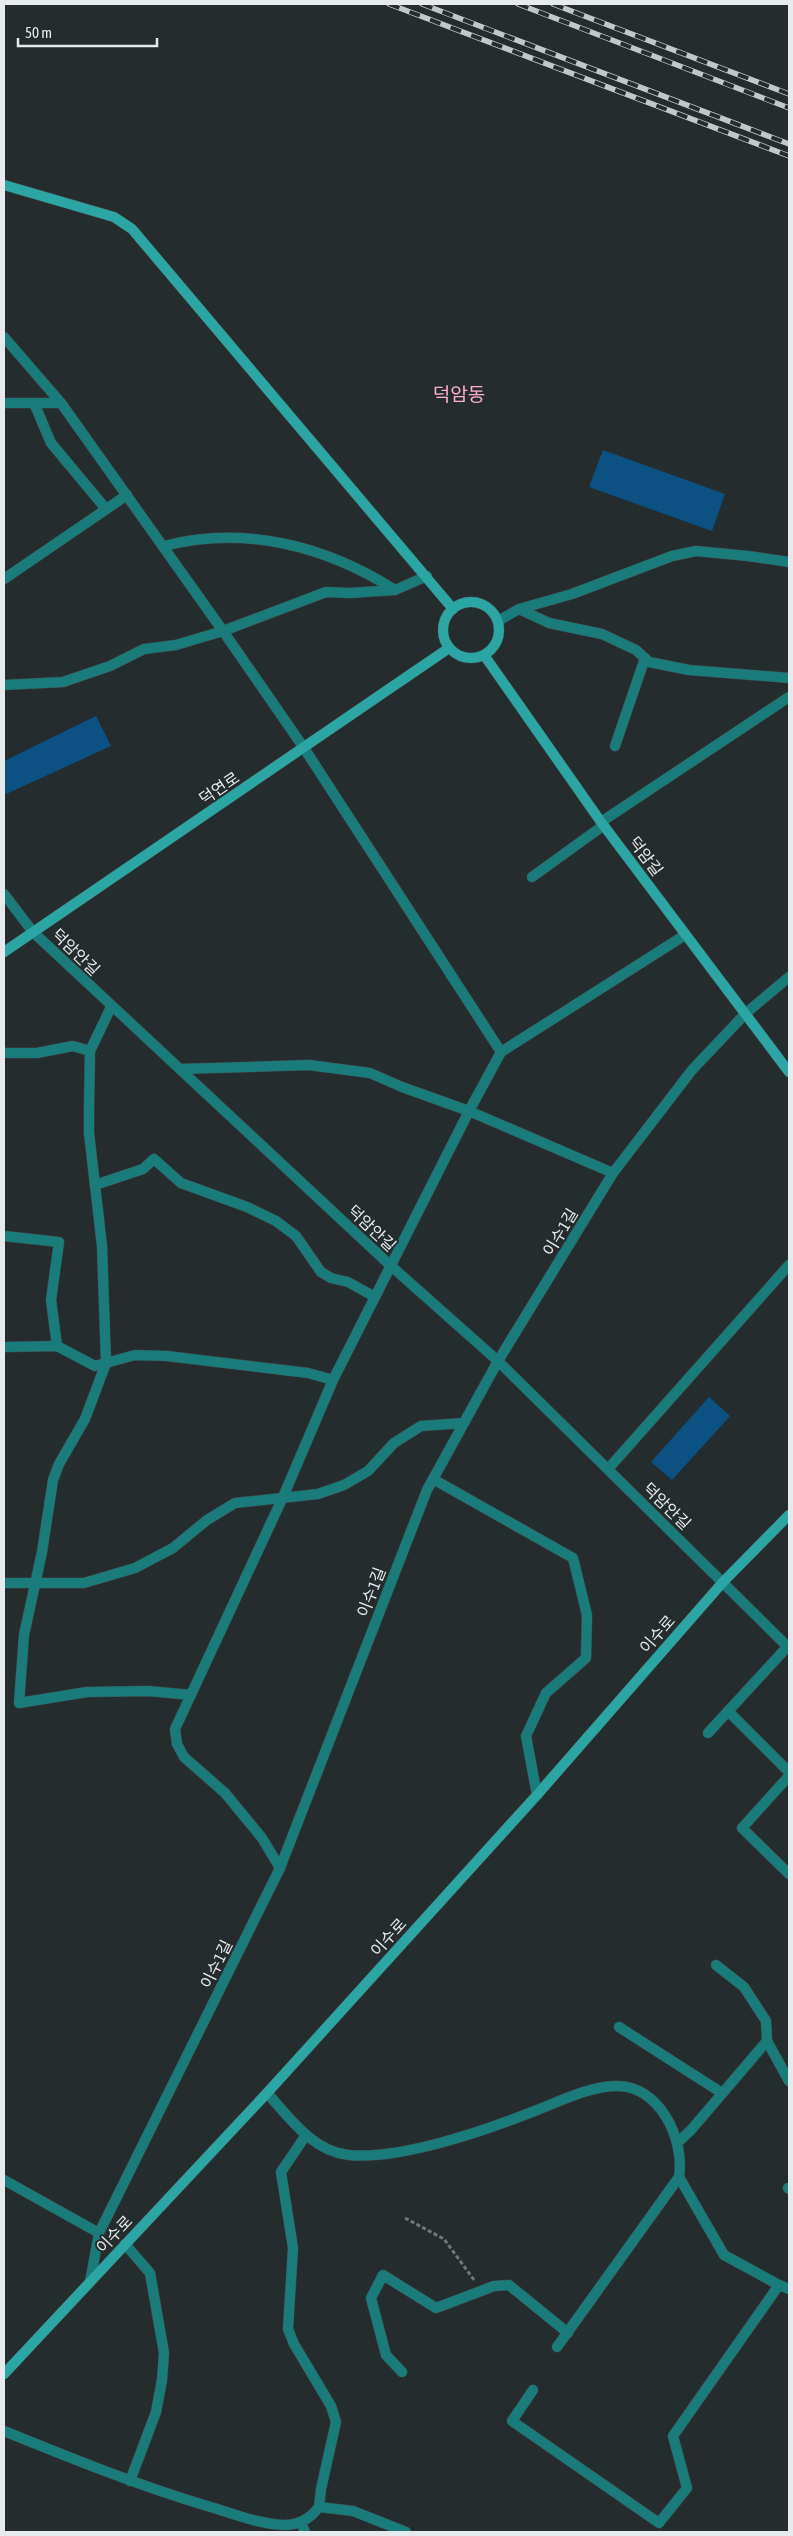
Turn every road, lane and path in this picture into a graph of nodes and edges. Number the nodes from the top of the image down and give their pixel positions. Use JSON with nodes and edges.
{"nodes":[{"id":1,"x":4,"y":185,"type":"edge"},
{"id":2,"x":4,"y":336,"type":"edge"},
{"id":3,"x":4,"y":403,"type":"edge"},
{"id":4,"x":61,"y":403,"type":"junction"},
{"id":5,"x":34,"y":404,"type":"junction"},
{"id":6,"x":126,"y":495,"type":"junction"},
{"id":7,"x":106,"y":509,"type":"junction"},
{"id":8,"x":164,"y":546,"type":"junction"},
{"id":9,"x":789,"y":562,"type":"edge"},
{"id":10,"x":426,"y":576,"type":"junction"},
{"id":11,"x":4,"y":579,"type":"edge"},
{"id":12,"x":395,"y":590,"type":"junction"},
{"id":13,"x":519,"y":609,"type":"junction"},
{"id":14,"x":453,"y":610,"type":"junction"},
{"id":15,"x":498,"y":620,"type":"junction"},
{"id":16,"x":224,"y":631,"type":"junction"},
{"id":17,"x":450,"y":648,"type":"junction"},
{"id":18,"x":484,"y":655,"type":"junction"},
{"id":19,"x":645,"y":658,"type":"junction"},
{"id":20,"x":789,"y":678,"type":"edge"},
{"id":21,"x":4,"y":685,"type":"edge"},
{"id":22,"x":789,"y":698,"type":"edge"},
{"id":23,"x":615,"y":746,"type":"dead end"},
{"id":24,"x":304,"y":748,"type":"junction"},
{"id":25,"x":602,"y":824,"type":"junction"},
{"id":26,"x":532,"y":877,"type":"dead end"},
{"id":27,"x":4,"y":894,"type":"edge"},
{"id":28,"x":33,"y":932,"type":"junction"},
{"id":29,"x":686,"y":935,"type":"junction"},
{"id":30,"x":4,"y":952,"type":"edge"},
{"id":31,"x":789,"y":977,"type":"edge"},
{"id":32,"x":111,"y":1007,"type":"junction"},
{"id":33,"x":746,"y":1013,"type":"junction"},
{"id":34,"x":90,"y":1051,"type":"junction"},
{"id":35,"x":501,"y":1052,"type":"junction"},
{"id":36,"x":4,"y":1053,"type":"edge"},
{"id":37,"x":180,"y":1069,"type":"junction"},
{"id":38,"x":789,"y":1072,"type":"edge"},
{"id":39,"x":469,"y":1111,"type":"junction"},
{"id":40,"x":613,"y":1173,"type":"junction"},
{"id":41,"x":95,"y":1185,"type":"junction"},
{"id":42,"x":4,"y":1236,"type":"edge"},
{"id":43,"x":789,"y":1265,"type":"edge"},
{"id":44,"x":391,"y":1266,"type":"junction"},
{"id":45,"x":375,"y":1297,"type":"junction"},
{"id":46,"x":57,"y":1346,"type":"junction"},
{"id":47,"x":4,"y":1347,"type":"edge"},
{"id":48,"x":498,"y":1361,"type":"junction"},
{"id":49,"x":106,"y":1363,"type":"junction"},
{"id":50,"x":333,"y":1380,"type":"junction"},
{"id":51,"x":464,"y":1423,"type":"junction"},
{"id":52,"x":608,"y":1469,"type":"junction"},
{"id":53,"x":433,"y":1479,"type":"junction"},
{"id":54,"x":283,"y":1497,"type":"junction"},
{"id":55,"x":789,"y":1515,"type":"edge"},
{"id":56,"x":34,"y":1582,"type":"junction"},
{"id":57,"x":723,"y":1582,"type":"junction"},
{"id":58,"x":4,"y":1583,"type":"edge"},
{"id":59,"x":788,"y":1647,"type":"edge"},
{"id":60,"x":191,"y":1695,"type":"junction"},
{"id":61,"x":728,"y":1710,"type":"junction"},
{"id":62,"x":708,"y":1733,"type":"dead end"},
{"id":63,"x":789,"y":1772,"type":"edge"},
{"id":64,"x":789,"y":1776,"type":"edge"},
{"id":65,"x":537,"y":1795,"type":"junction"},
{"id":66,"x":280,"y":1868,"type":"junction"},
{"id":67,"x":789,"y":1874,"type":"edge"},
{"id":68,"x":716,"y":1965,"type":"dead end"},
{"id":69,"x":619,"y":2027,"type":"dead end"},
{"id":70,"x":767,"y":2041,"type":"junction"},
{"id":71,"x":789,"y":2081,"type":"edge"},
{"id":72,"x":266,"y":2093,"type":"junction"},
{"id":73,"x":722,"y":2093,"type":"junction"},
{"id":74,"x":306,"y":2135,"type":"junction"},
{"id":75,"x":677,"y":2143,"type":"junction"},
{"id":76,"x":679,"y":2177,"type":"junction"},
{"id":77,"x":4,"y":2180,"type":"edge"},
{"id":78,"x":405,"y":2218,"type":"dead end"},
{"id":79,"x":99,"y":2233,"type":"junction"},
{"id":80,"x":125,"y":2244,"type":"junction"},
{"id":81,"x":90,"y":2282,"type":"junction"},
{"id":82,"x":779,"y":2285,"type":"junction"},
{"id":83,"x":789,"y":2289,"type":"edge"},
{"id":84,"x":481,"y":2291,"type":"junction"},
{"id":85,"x":568,"y":2333,"type":"junction"},
{"id":86,"x":558,"y":2347,"type":"dead end"},
{"id":87,"x":402,"y":2372,"type":"dead end"},
{"id":88,"x":4,"y":2374,"type":"edge"},
{"id":89,"x":533,"y":2390,"type":"dead end"},
{"id":90,"x":4,"y":2431,"type":"edge"},
{"id":91,"x":130,"y":2481,"type":"junction"},
{"id":92,"x":319,"y":2507,"type":"junction"},
{"id":93,"x":303,"y":2528,"type":"edge"},
{"id":94,"x":406,"y":2532,"type":"edge"}],
"edges":[{"from":1,"to":10,"type":"street"},
{"from":2,"to":4,"type":"street"},
{"from":3,"to":5,"type":"street"},
{"from":4,"to":5,"type":"street"},
{"from":4,"to":6,"type":"street"},
{"from":5,"to":7,"type":"street"},
{"from":6,"to":7,"type":"street"},
{"from":6,"to":8,"type":"street"},
{"from":7,"to":11,"type":"street"},
{"from":8,"to":12,"type":"street"},
{"from":8,"to":16,"type":"street"},
{"from":9,"to":13,"type":"street"},
{"from":10,"to":12,"type":"street"},
{"from":10,"to":14,"type":"street"},
{"from":12,"to":16,"type":"street"},
{"from":13,"to":15,"type":"street"},
{"from":13,"to":19,"type":"street"},
{"from":14,"to":15,"type":"street"},
{"from":14,"to":17,"type":"street"},
{"from":15,"to":18,"type":"street"},
{"from":16,"to":21,"type":"street"},
{"from":16,"to":24,"type":"street"},
{"from":17,"to":18,"type":"street"},
{"from":17,"to":24,"type":"street","name":"덕연로"},
{"from":18,"to":25,"type":"street","name":"덕암길"},
{"from":19,"to":20,"type":"street"},
{"from":19,"to":23,"type":"street"},
{"from":22,"to":25,"type":"street"},
{"from":24,"to":28,"type":"street","name":"덕연로"},
{"from":24,"to":35,"type":"street"},
{"from":25,"to":26,"type":"street"},
{"from":25,"to":29,"type":"street","name":"덕암길"},
{"from":27,"to":28,"type":"street","name":"덕암안길"},
{"from":28,"to":30,"type":"street","name":"덕연로"},
{"from":28,"to":32,"type":"street","name":"덕암안길"},
{"from":29,"to":33,"type":"street","name":"덕암길"},
{"from":29,"to":35,"type":"street"},
{"from":31,"to":33,"type":"street","name":"이수1길"},
{"from":32,"to":34,"type":"street"},
{"from":32,"to":37,"type":"street","name":"덕암안길"},
{"from":33,"to":38,"type":"street","name":"덕암길"},
{"from":33,"to":40,"type":"street","name":"이수1길"},
{"from":34,"to":36,"type":"street"},
{"from":34,"to":41,"type":"street"},
{"from":35,"to":39,"type":"street"},
{"from":37,"to":39,"type":"street"},
{"from":37,"to":44,"type":"street","name":"덕암안길"},
{"from":39,"to":40,"type":"street"},
{"from":39,"to":44,"type":"street"},
{"from":40,"to":48,"type":"street","name":"이수1길"},
{"from":41,"to":45,"type":"street"},
{"from":41,"to":49,"type":"street"},
{"from":42,"to":46,"type":"street"},
{"from":43,"to":52,"type":"street"},
{"from":44,"to":45,"type":"street"},
{"from":44,"to":48,"type":"street","name":"덕암안길"},
{"from":45,"to":50,"type":"street"},
{"from":46,"to":47,"type":"street"},
{"from":46,"to":49,"type":"street"},
{"from":48,"to":51,"type":"street","name":"이수1길"},
{"from":48,"to":52,"type":"street","name":"덕암안길"},
{"from":49,"to":50,"type":"street"},
{"from":49,"to":56,"type":"street"},
{"from":50,"to":54,"type":"street"},
{"from":51,"to":53,"type":"street","name":"이수1길"},
{"from":51,"to":54,"type":"street"},
{"from":52,"to":57,"type":"street","name":"덕암안길"},
{"from":53,"to":65,"type":"street"},
{"from":53,"to":66,"type":"street","name":"이수1길"},
{"from":54,"to":56,"type":"street"},
{"from":54,"to":60,"type":"street"},
{"from":55,"to":57,"type":"street","name":"이수로"},
{"from":56,"to":58,"type":"street"},
{"from":56,"to":60,"type":"street"},
{"from":57,"to":59,"type":"street","name":"덕암안길"},
{"from":57,"to":65,"type":"street","name":"이수로"},
{"from":59,"to":61,"type":"street"},
{"from":60,"to":66,"type":"street"},
{"from":61,"to":62,"type":"street"},
{"from":61,"to":63,"type":"street"},
{"from":64,"to":67,"type":"street"},
{"from":65,"to":72,"type":"street","name":"이수로"},
{"from":66,"to":79,"type":"street","name":"이수1길"},
{"from":68,"to":70,"type":"street"},
{"from":69,"to":73,"type":"street"},
{"from":70,"to":71,"type":"street"},
{"from":70,"to":73,"type":"street"},
{"from":72,"to":74,"type":"street"},
{"from":72,"to":80,"type":"street","name":"이수로"},
{"from":73,"to":75,"type":"street"},
{"from":74,"to":75,"type":"street"},
{"from":74,"to":92,"type":"street"},
{"from":75,"to":76,"type":"street"},
{"from":76,"to":82,"type":"street"},
{"from":76,"to":85,"type":"street"},
{"from":77,"to":79,"type":"street"},
{"from":78,"to":84,"type":"path"},
{"from":79,"to":81,"type":"street","name":"이수1길"},
{"from":80,"to":81,"type":"street","name":"이수로"},
{"from":80,"to":91,"type":"street"},
{"from":81,"to":88,"type":"street","name":"이수로"},
{"from":82,"to":83,"type":"street"},
{"from":82,"to":89,"type":"street"},
{"from":84,"to":85,"type":"street"},
{"from":84,"to":87,"type":"street"},
{"from":85,"to":86,"type":"street"},
{"from":90,"to":91,"type":"street"},
{"from":91,"to":93,"type":"street"},
{"from":92,"to":93,"type":"street"},
{"from":92,"to":94,"type":"street"}]}
